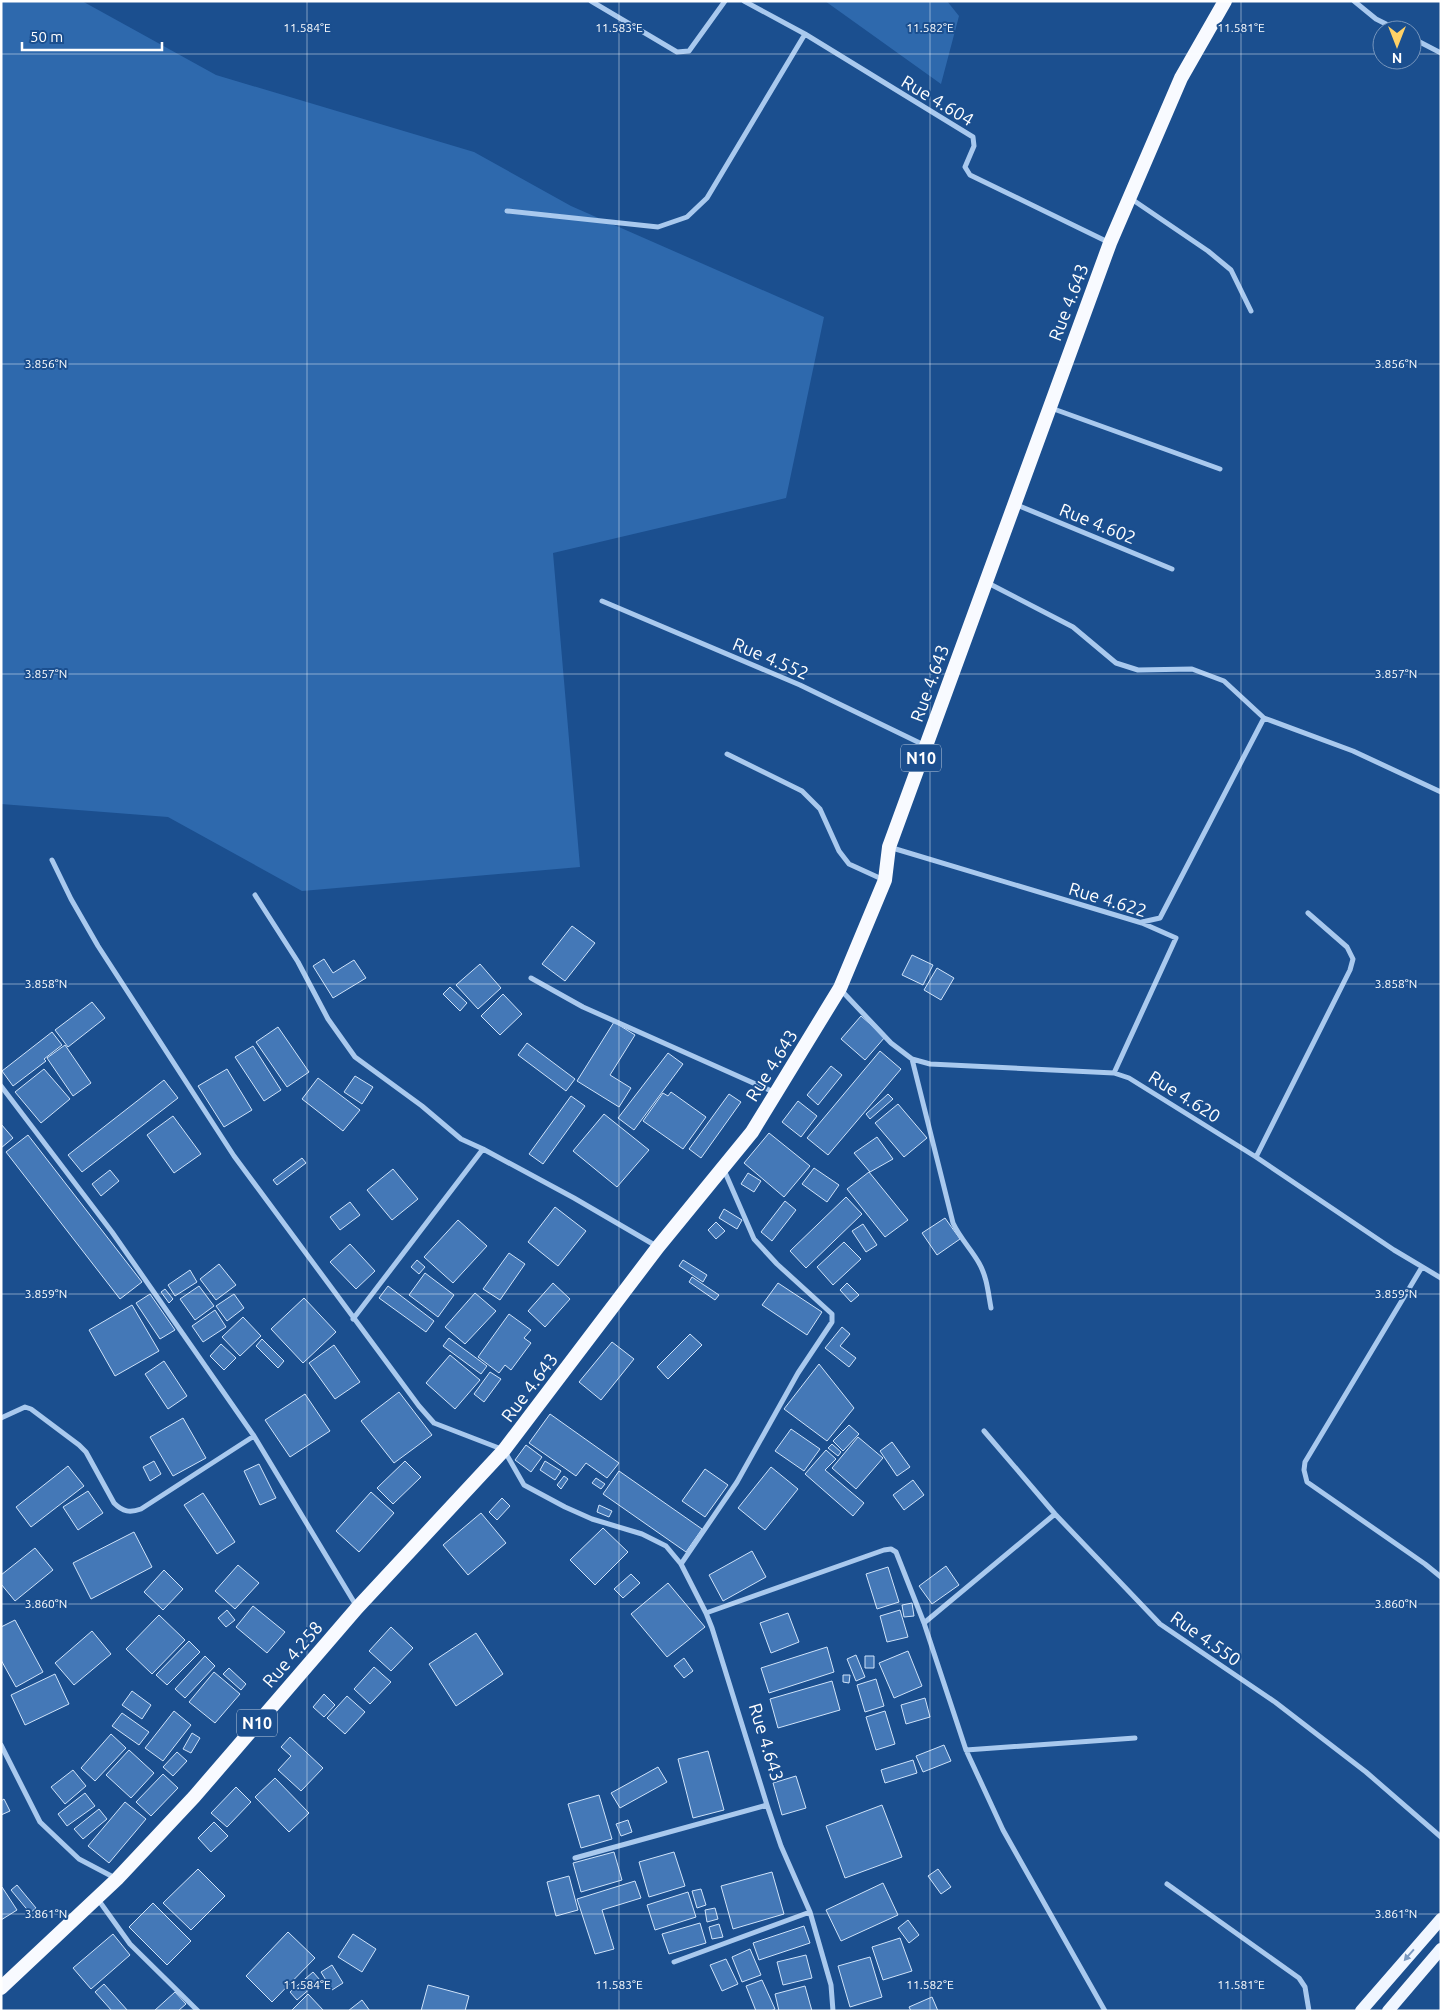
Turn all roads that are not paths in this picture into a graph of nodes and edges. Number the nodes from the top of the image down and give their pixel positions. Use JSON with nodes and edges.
{"nodes":[{"id":1,"x":591,"y":1,"type":"edge"},
{"id":2,"x":726,"y":1,"type":"edge"},
{"id":3,"x":744,"y":1,"type":"edge"},
{"id":4,"x":1225,"y":1,"type":"edge"},
{"id":5,"x":1354,"y":1,"type":"edge"},
{"id":6,"x":1378,"y":20,"type":"edge"},
{"id":7,"x":805,"y":34,"type":"junction"},
{"id":8,"x":1422,"y":43,"type":"edge"},
{"id":9,"x":1441,"y":53,"type":"edge"},
{"id":10,"x":1129,"y":198,"type":"junction"},
{"id":11,"x":506,"y":210,"type":"dead end"},
{"id":12,"x":1110,"y":243,"type":"junction"},
{"id":13,"x":1251,"y":311,"type":"dead end"},
{"id":14,"x":1049,"y":407,"type":"junction"},
{"id":15,"x":1220,"y":469,"type":"dead end"},
{"id":16,"x":1014,"y":504,"type":"junction"},
{"id":17,"x":1172,"y":568,"type":"dead end"},
{"id":18,"x":986,"y":582,"type":"junction"},
{"id":19,"x":602,"y":601,"type":"dead end"},
{"id":20,"x":1264,"y":718,"type":"junction"},
{"id":21,"x":926,"y":746,"type":"junction"},
{"id":22,"x":727,"y":754,"type":"dead end"},
{"id":23,"x":1441,"y":792,"type":"edge"},
{"id":24,"x":889,"y":847,"type":"junction"},
{"id":25,"x":52,"y":860,"type":"dead end"},
{"id":26,"x":884,"y":880,"type":"junction"},
{"id":27,"x":255,"y":895,"type":"dead end"},
{"id":28,"x":1308,"y":913,"type":"dead end"},
{"id":29,"x":1142,"y":922,"type":"junction"},
{"id":30,"x":531,"y":978,"type":"dead end"},
{"id":31,"x":840,"y":988,"type":"junction"},
{"id":32,"x":912,"y":1059,"type":"junction"},
{"id":33,"x":1114,"y":1073,"type":"junction"},
{"id":34,"x":1,"y":1086,"type":"edge"},
{"id":35,"x":6,"y":1091,"type":"junction"},
{"id":36,"x":776,"y":1093,"type":"junction"},
{"id":37,"x":1,"y":1095,"type":"edge"},
{"id":38,"x":483,"y":1150,"type":"junction"},
{"id":39,"x":1256,"y":1157,"type":"junction"},
{"id":40,"x":723,"y":1168,"type":"junction"},
{"id":41,"x":658,"y":1247,"type":"junction"},
{"id":42,"x":1422,"y":1267,"type":"junction"},
{"id":43,"x":1441,"y":1278,"type":"edge"},
{"id":44,"x":991,"y":1308,"type":"dead end"},
{"id":45,"x":353,"y":1319,"type":"junction"},
{"id":46,"x":1,"y":1418,"type":"edge"},
{"id":47,"x":984,"y":1431,"type":"dead end"},
{"id":48,"x":254,"y":1436,"type":"junction"},
{"id":49,"x":504,"y":1450,"type":"junction"},
{"id":50,"x":1055,"y":1514,"type":"junction"},
{"id":51,"x":681,"y":1564,"type":"junction"},
{"id":52,"x":1441,"y":1577,"type":"edge"},
{"id":53,"x":357,"y":1608,"type":"junction"},
{"id":54,"x":706,"y":1613,"type":"junction"},
{"id":55,"x":924,"y":1623,"type":"junction"},
{"id":56,"x":1135,"y":1738,"type":"dead end"},
{"id":57,"x":1,"y":1745,"type":"edge"},
{"id":58,"x":966,"y":1750,"type":"junction"},
{"id":59,"x":767,"y":1805,"type":"junction"},
{"id":60,"x":1441,"y":1837,"type":"edge"},
{"id":61,"x":575,"y":1858,"type":"dead end"},
{"id":62,"x":117,"y":1879,"type":"junction"},
{"id":63,"x":1167,"y":1884,"type":"dead end"},
{"id":64,"x":97,"y":1898,"type":"junction"},
{"id":65,"x":810,"y":1912,"type":"junction"},
{"id":66,"x":1441,"y":1918,"type":"edge"},
{"id":67,"x":1441,"y":1949,"type":"edge"},
{"id":68,"x":674,"y":1962,"type":"dead end"},
{"id":69,"x":1,"y":1988,"type":"edge"},
{"id":70,"x":198,"y":2011,"type":"edge"},
{"id":71,"x":832,"y":2011,"type":"edge"},
{"id":72,"x":1104,"y":2011,"type":"edge"},
{"id":73,"x":1309,"y":2011,"type":"edge"},
{"id":74,"x":1361,"y":2011,"type":"edge"},
{"id":75,"x":1388,"y":2011,"type":"edge"}],
"edges":[{"from":1,"to":2,"type":"street"},
{"from":3,"to":7,"type":"street","name":"Rue 4.604"},
{"from":4,"to":10,"type":"highway","name":"Rue 4.643","number":"N10"},
{"from":5,"to":6,"type":"street"},
{"from":7,"to":11,"type":"street"},
{"from":7,"to":12,"type":"street","name":"Rue 4.604"},
{"from":8,"to":9,"type":"street"},
{"from":10,"to":12,"type":"highway","name":"Rue 4.643","number":"N10"},
{"from":10,"to":13,"type":"street"},
{"from":12,"to":14,"type":"highway","name":"Rue 4.643","number":"N10"},
{"from":14,"to":15,"type":"street"},
{"from":14,"to":16,"type":"highway","name":"Rue 4.643","number":"N10"},
{"from":16,"to":17,"type":"street","name":"Rue 4.602"},
{"from":16,"to":18,"type":"highway","name":"Rue 4.643","number":"N10"},
{"from":18,"to":20,"type":"street"},
{"from":18,"to":21,"type":"highway","name":"Rue 4.643","number":"N10"},
{"from":19,"to":21,"type":"street","name":"Rue 4.552"},
{"from":20,"to":23,"type":"street"},
{"from":20,"to":29,"type":"street"},
{"from":21,"to":24,"type":"highway","name":"Rue 4.643","number":"N10"},
{"from":22,"to":26,"type":"street"},
{"from":24,"to":26,"type":"highway","name":"Rue 4.643","number":"N10"},
{"from":24,"to":29,"type":"street","name":"Rue 4.622"},
{"from":25,"to":45,"type":"street"},
{"from":26,"to":31,"type":"highway","name":"Rue 4.643","number":"N10"},
{"from":27,"to":38,"type":"street"},
{"from":28,"to":39,"type":"street"},
{"from":29,"to":33,"type":"street","name":"Rue 4.622"},
{"from":30,"to":36,"type":"street"},
{"from":31,"to":32,"type":"street","name":"Rue 4.620"},
{"from":31,"to":36,"type":"highway","name":"Rue 4.643","number":"N10"},
{"from":32,"to":33,"type":"street","name":"Rue 4.620"},
{"from":32,"to":44,"type":"street"},
{"from":33,"to":39,"type":"street","name":"Rue 4.620"},
{"from":34,"to":35,"type":"street"},
{"from":35,"to":37,"type":"street"},
{"from":35,"to":48,"type":"street"},
{"from":36,"to":40,"type":"highway","name":"Rue 4.643","number":"N10"},
{"from":38,"to":41,"type":"street"},
{"from":38,"to":45,"type":"street"},
{"from":39,"to":42,"type":"street","name":"Rue 4.620"},
{"from":40,"to":41,"type":"highway","name":"Rue 4.643","number":"N10"},
{"from":40,"to":51,"type":"street"},
{"from":41,"to":49,"type":"highway","name":"Rue 4.643","number":"N10"},
{"from":42,"to":43,"type":"street","name":"Rue 4.620"},
{"from":42,"to":52,"type":"street"},
{"from":45,"to":49,"type":"street"},
{"from":46,"to":48,"type":"street"},
{"from":47,"to":50,"type":"street","name":"Rue 4.550"},
{"from":48,"to":53,"type":"street"},
{"from":49,"to":51,"type":"street","name":"Rue 4.643"},
{"from":49,"to":53,"type":"highway","name":"Rue 4.258","number":"N10"},
{"from":50,"to":55,"type":"street"},
{"from":50,"to":60,"type":"street","name":"Rue 4.550"},
{"from":51,"to":54,"type":"street","name":"Rue 4.643"},
{"from":53,"to":62,"type":"highway","name":"Rue 4.258","number":"N10"},
{"from":54,"to":55,"type":"street"},
{"from":54,"to":59,"type":"street","name":"Rue 4.643"},
{"from":55,"to":58,"type":"street"},
{"from":56,"to":58,"type":"street"},
{"from":57,"to":62,"type":"street"},
{"from":58,"to":72,"type":"street"},
{"from":59,"to":61,"type":"street"},
{"from":59,"to":65,"type":"street","name":"Rue 4.643"},
{"from":62,"to":64,"type":"highway","name":"Rue 4.258","number":"N10"},
{"from":63,"to":73,"type":"street"},
{"from":64,"to":69,"type":"highway","name":"Rue 4.258","number":"N10"},
{"from":64,"to":70,"type":"street"},
{"from":65,"to":68,"type":"street"},
{"from":65,"to":71,"type":"street","name":"Rue 4.643"},
{"from":66,"to":74,"type":"main road","one_way":true},
{"from":67,"to":75,"type":"main road"}]}
